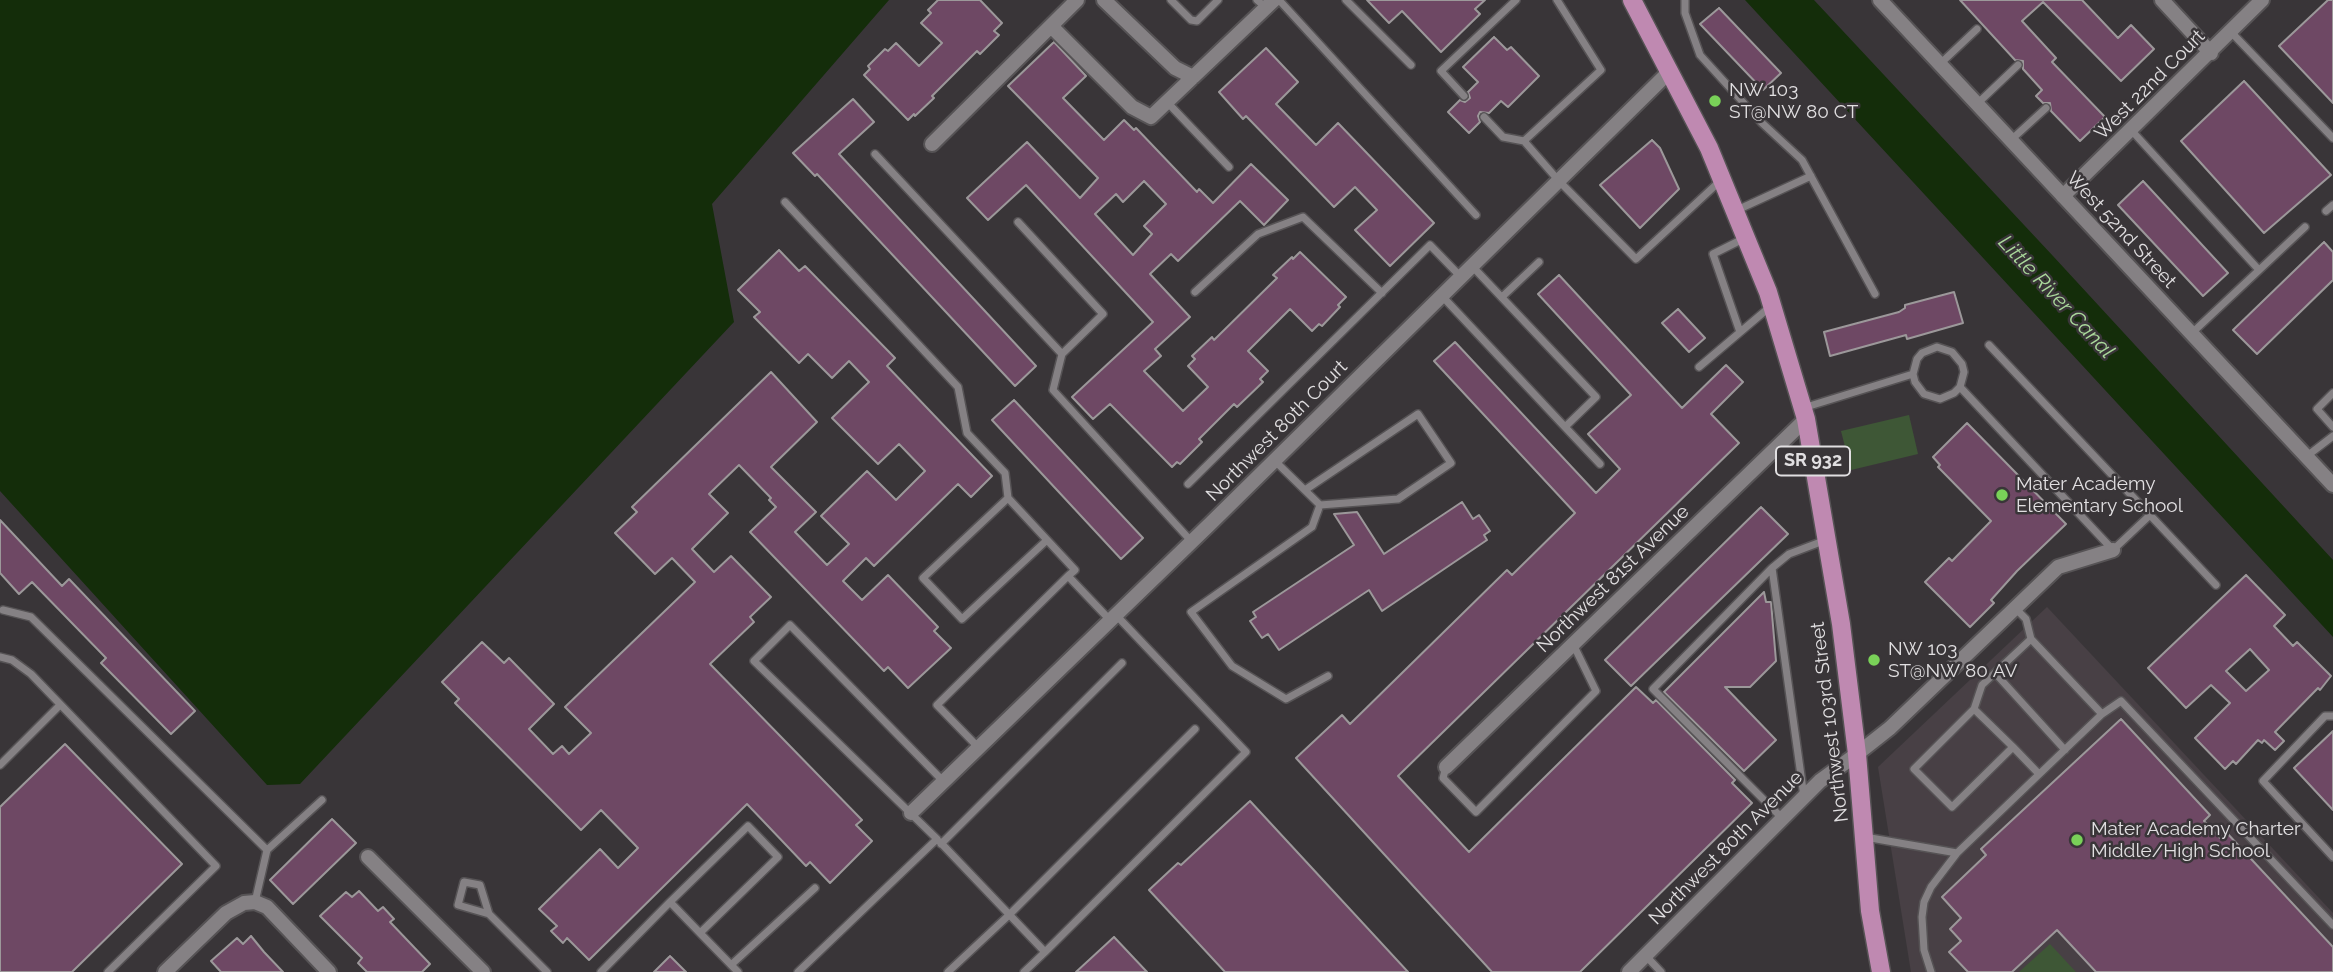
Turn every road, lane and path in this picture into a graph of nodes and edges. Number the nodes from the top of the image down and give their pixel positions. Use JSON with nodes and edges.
{"nodes":[{"id":1,"x":1077,"y":0,"type":"edge"},
{"id":2,"x":1104,"y":0,"type":"edge"},
{"id":3,"x":1171,"y":0,"type":"edge"},
{"id":4,"x":1218,"y":0,"type":"edge"},
{"id":5,"x":1279,"y":0,"type":"edge"},
{"id":6,"x":1346,"y":0,"type":"edge"},
{"id":7,"x":1516,"y":0,"type":"edge"},
{"id":8,"x":1557,"y":0,"type":"edge"},
{"id":9,"x":1632,"y":0,"type":"edge"},
{"id":10,"x":1685,"y":0,"type":"edge"},
{"id":11,"x":1880,"y":0,"type":"edge"},
{"id":12,"x":2162,"y":0,"type":"edge"},
{"id":13,"x":2262,"y":0,"type":"edge"},
{"id":14,"x":1265,"y":3,"type":"edge"},
{"id":15,"x":1051,"y":26,"type":"junction"},
{"id":16,"x":1977,"y":29,"type":"dead end"},
{"id":17,"x":2231,"y":32,"type":"junction"},
{"id":18,"x":2211,"y":53,"type":"junction"},
{"id":19,"x":1940,"y":64,"type":"junction"},
{"id":20,"x":1411,"y":65,"type":"dead end"},
{"id":21,"x":2018,"y":65,"type":"dead end"},
{"id":22,"x":1668,"y":73,"type":"junction"},
{"id":23,"x":1193,"y":77,"type":"junction"},
{"id":24,"x":1464,"y":96,"type":"dead end"},
{"id":25,"x":1167,"y":102,"type":"junction"},
{"id":26,"x":1977,"y":104,"type":"junction"},
{"id":27,"x":2046,"y":108,"type":"dead end"},
{"id":28,"x":1484,"y":117,"type":"dead end"},
{"id":29,"x":2132,"y":131,"type":"junction"},
{"id":30,"x":2333,"y":138,"type":"edge"},
{"id":31,"x":1524,"y":141,"type":"junction"},
{"id":32,"x":2011,"y":141,"type":"junction"},
{"id":33,"x":932,"y":144,"type":"dead end"},
{"id":34,"x":875,"y":154,"type":"dead end"},
{"id":35,"x":1229,"y":167,"type":"dead end"},
{"id":36,"x":1811,"y":176,"type":"junction"},
{"id":37,"x":1722,"y":180,"type":"junction"},
{"id":38,"x":1559,"y":181,"type":"junction"},
{"id":39,"x":2063,"y":196,"type":"junction"},
{"id":40,"x":785,"y":202,"type":"dead end"},
{"id":41,"x":1735,"y":211,"type":"junction"},
{"id":42,"x":1476,"y":215,"type":"dead end"},
{"id":43,"x":1018,"y":222,"type":"dead end"},
{"id":44,"x":2305,"y":227,"type":"dead end"},
{"id":45,"x":1746,"y":238,"type":"junction"},
{"id":46,"x":1539,"y":262,"type":"dead end"},
{"id":47,"x":1472,"y":266,"type":"junction"},
{"id":48,"x":2259,"y":270,"type":"junction"},
{"id":49,"x":1461,"y":277,"type":"junction"},
{"id":50,"x":1195,"y":292,"type":"dead end"},
{"id":51,"x":1382,"y":293,"type":"junction"},
{"id":52,"x":1875,"y":294,"type":"dead end"},
{"id":53,"x":1441,"y":296,"type":"junction"},
{"id":54,"x":1502,"y":298,"type":"junction"},
{"id":55,"x":1772,"y":306,"type":"junction"},
{"id":56,"x":1740,"y":332,"type":"junction"},
{"id":57,"x":2192,"y":334,"type":"junction"},
{"id":58,"x":1989,"y":345,"type":"dead end"},
{"id":59,"x":1062,"y":354,"type":"junction"},
{"id":60,"x":1699,"y":367,"type":"dead end"},
{"id":61,"x":1913,"y":374,"type":"junction"},
{"id":62,"x":1960,"y":387,"type":"junction"},
{"id":63,"x":2333,"y":393,"type":"edge"},
{"id":64,"x":1804,"y":414,"type":"junction"},
{"id":65,"x":1565,"y":426,"type":"junction"},
{"id":66,"x":2333,"y":427,"type":"edge"},
{"id":67,"x":2333,"y":436,"type":"edge"},
{"id":68,"x":2307,"y":457,"type":"junction"},
{"id":69,"x":1275,"y":461,"type":"junction"},
{"id":70,"x":1600,"y":464,"type":"dead end"},
{"id":71,"x":1188,"y":484,"type":"dead end"},
{"id":72,"x":2333,"y":485,"type":"edge"},
{"id":73,"x":1306,"y":491,"type":"junction"},
{"id":74,"x":1008,"y":498,"type":"junction"},
{"id":75,"x":1320,"y":505,"type":"junction"},
{"id":76,"x":2150,"y":515,"type":"junction"},
{"id":77,"x":1046,"y":540,"type":"junction"},
{"id":78,"x":1827,"y":540,"type":"junction"},
{"id":79,"x":1192,"y":542,"type":"junction"},
{"id":80,"x":2113,"y":550,"type":"junction"},
{"id":81,"x":1772,"y":568,"type":"junction"},
{"id":82,"x":1068,"y":576,"type":"junction"},
{"id":83,"x":2216,"y":585,"type":"dead end"},
{"id":84,"x":2015,"y":608,"type":"junction"},
{"id":85,"x":1,"y":609,"type":"edge"},
{"id":86,"x":1112,"y":616,"type":"junction"},
{"id":87,"x":2031,"y":639,"type":"junction"},
{"id":88,"x":1573,"y":645,"type":"junction"},
{"id":89,"x":0,"y":657,"type":"edge"},
{"id":90,"x":1122,"y":663,"type":"dead end"},
{"id":91,"x":1995,"y":673,"type":"junction"},
{"id":92,"x":1328,"y":676,"type":"dead end"},
{"id":93,"x":60,"y":705,"type":"junction"},
{"id":94,"x":1974,"y":709,"type":"junction"},
{"id":95,"x":2102,"y":714,"type":"junction"},
{"id":96,"x":2333,"y":716,"type":"edge"},
{"id":97,"x":1195,"y":729,"type":"dead end"},
{"id":98,"x":978,"y":747,"type":"junction"},
{"id":99,"x":2013,"y":747,"type":"junction"},
{"id":100,"x":2064,"y":750,"type":"junction"},
{"id":101,"x":1857,"y":754,"type":"junction"},
{"id":102,"x":0,"y":765,"type":"edge"},
{"id":103,"x":1447,"y":768,"type":"joint"},
{"id":104,"x":2039,"y":774,"type":"junction"},
{"id":105,"x":943,"y":781,"type":"junction"},
{"id":106,"x":1804,"y":799,"type":"junction"},
{"id":107,"x":322,"y":800,"type":"dead end"},
{"id":108,"x":911,"y":813,"type":"junction"},
{"id":109,"x":1783,"y":819,"type":"junction"},
{"id":110,"x":1864,"y":836,"type":"junction"},
{"id":111,"x":939,"y":842,"type":"junction"},
{"id":112,"x":267,"y":850,"type":"junction"},
{"id":113,"x":1957,"y":853,"type":"junction"},
{"id":114,"x":368,"y":857,"type":"dead end"},
{"id":115,"x":2333,"y":857,"type":"edge"},
{"id":116,"x":815,"y":888,"type":"dead end"},
{"id":117,"x":255,"y":902,"type":"junction"},
{"id":118,"x":670,"y":902,"type":"junction"},
{"id":119,"x":489,"y":914,"type":"junction"},
{"id":120,"x":1009,"y":915,"type":"junction"},
{"id":121,"x":2333,"y":925,"type":"edge"},
{"id":122,"x":700,"y":933,"type":"junction"},
{"id":123,"x":1045,"y":951,"type":"junction"},
{"id":124,"x":1646,"y":955,"type":"junction"},
{"id":125,"x":732,"y":965,"type":"junction"},
{"id":126,"x":172,"y":970,"type":"edge"},
{"id":127,"x":108,"y":972,"type":"edge"},
{"id":128,"x":329,"y":972,"type":"edge"},
{"id":129,"x":482,"y":972,"type":"edge"},
{"id":130,"x":547,"y":972,"type":"edge"},
{"id":131,"x":601,"y":972,"type":"edge"},
{"id":132,"x":738,"y":972,"type":"edge"},
{"id":133,"x":799,"y":972,"type":"edge"},
{"id":134,"x":948,"y":972,"type":"edge"},
{"id":135,"x":1024,"y":972,"type":"edge"},
{"id":136,"x":1629,"y":972,"type":"edge"},
{"id":137,"x":1661,"y":972,"type":"edge"},
{"id":138,"x":1881,"y":972,"type":"edge"},
{"id":139,"x":1931,"y":972,"type":"edge"}],
"edges":[{"from":1,"to":15,"type":"street"},
{"from":2,"to":23,"type":"street"},
{"from":3,"to":4,"type":"lane"},
{"from":5,"to":42,"type":"lane"},
{"from":6,"to":20,"type":"lane"},
{"from":7,"to":24,"type":"lane"},
{"from":8,"to":31,"type":"lane"},
{"from":9,"to":22,"type":"main road","name":"Northwest 103rd Street","number":"SR 932"},
{"from":10,"to":36,"type":"lane"},
{"from":11,"to":19,"type":"street","name":"West 52nd Street"},
{"from":12,"to":18,"type":"street"},
{"from":13,"to":17,"type":"street","name":"West 22nd Court"},
{"from":14,"to":23,"type":"street"},
{"from":15,"to":25,"type":"street"},
{"from":15,"to":33,"type":"street"},
{"from":16,"to":19,"type":"lane"},
{"from":17,"to":18,"type":"street","name":"West 22nd Court"},
{"from":17,"to":30,"type":"lane"},
{"from":18,"to":29,"type":"street","name":"West 22nd Court"},
{"from":19,"to":26,"type":"street","name":"West 52nd Street"},
{"from":21,"to":26,"type":"lane"},
{"from":22,"to":37,"type":"main road","name":"Northwest 103rd Street","number":"SR 932"},
{"from":22,"to":38,"type":"street","name":"Northwest 80th Court"},
{"from":23,"to":25,"type":"street"},
{"from":25,"to":35,"type":"lane"},
{"from":26,"to":32,"type":"street","name":"West 52nd Street"},
{"from":27,"to":32,"type":"lane"},
{"from":28,"to":31,"type":"lane"},
{"from":29,"to":39,"type":"street","name":"West 22nd Court"},
{"from":29,"to":48,"type":"lane"},
{"from":31,"to":38,"type":"lane"},
{"from":32,"to":39,"type":"street","name":"West 52nd Street"},
{"from":34,"to":59,"type":"lane"},
{"from":36,"to":41,"type":"lane"},
{"from":36,"to":52,"type":"lane"},
{"from":37,"to":38,"type":"lane"},
{"from":37,"to":41,"type":"main road","name":"Northwest 103rd Street","number":"SR 932"},
{"from":38,"to":47,"type":"street","name":"Northwest 80th Court"},
{"from":39,"to":57,"type":"street","name":"West 52nd Street"},
{"from":40,"to":74,"type":"lane"},
{"from":41,"to":45,"type":"main road","name":"Northwest 103rd Street","number":"SR 932"},
{"from":43,"to":59,"type":"lane"},
{"from":44,"to":48,"type":"lane"},
{"from":45,"to":55,"type":"main road","name":"Northwest 103rd Street","number":"SR 932"},
{"from":45,"to":56,"type":"lane"},
{"from":46,"to":54,"type":"lane"},
{"from":47,"to":49,"type":"street","name":"Northwest 80th Court"},
{"from":47,"to":54,"type":"lane"},
{"from":48,"to":57,"type":"lane"},
{"from":49,"to":51,"type":"lane"},
{"from":49,"to":53,"type":"street","name":"Northwest 80th Court"},
{"from":50,"to":51,"type":"lane"},
{"from":51,"to":71,"type":"lane"},
{"from":53,"to":65,"type":"lane"},
{"from":53,"to":69,"type":"street","name":"Northwest 80th Court"},
{"from":54,"to":65,"type":"lane"},
{"from":55,"to":56,"type":"lane"},
{"from":55,"to":64,"type":"main road","name":"Northwest 103rd Street","number":"SR 932"},
{"from":56,"to":60,"type":"lane"},
{"from":57,"to":68,"type":"street","name":"West 52nd Street"},
{"from":58,"to":76,"type":"lane"},
{"from":59,"to":79,"type":"lane"},
{"from":61,"to":62,"type":"lane"},
{"from":61,"to":62,"type":"lane"},
{"from":61,"to":64,"type":"lane"},
{"from":62,"to":80,"type":"lane"},
{"from":63,"to":66,"type":"lane"},
{"from":64,"to":78,"type":"main road","name":"Northwest 103rd Street","number":"SR 932"},
{"from":64,"to":88,"type":"street","name":"Northwest 81st Avenue"},
{"from":65,"to":70,"type":"lane"},
{"from":67,"to":68,"type":"lane"},
{"from":68,"to":72,"type":"street","name":"West 52nd Street"},
{"from":69,"to":73,"type":"lane"},
{"from":69,"to":79,"type":"street","name":"Northwest 80th Court"},
{"from":73,"to":75,"type":"lane"},
{"from":73,"to":75,"type":"lane"},
{"from":74,"to":77,"type":"lane"},
{"from":74,"to":77,"type":"lane"},
{"from":75,"to":92,"type":"lane"},
{"from":76,"to":80,"type":"lane"},
{"from":76,"to":83,"type":"lane"},
{"from":77,"to":82,"type":"lane"},
{"from":78,"to":81,"type":"lane"},
{"from":78,"to":101,"type":"main road","name":"Northwest 103rd Street","number":"SR 932"},
{"from":79,"to":86,"type":"street","name":"Northwest 80th Court"},
{"from":80,"to":84,"type":"street","name":"Northwest 80th Avenue"},
{"from":81,"to":106,"type":"lane"},
{"from":81,"to":109,"type":"lane"},
{"from":82,"to":86,"type":"lane"},
{"from":82,"to":98,"type":"lane"},
{"from":84,"to":87,"type":"lane"},
{"from":84,"to":101,"type":"street","name":"Northwest 80th Avenue"},
{"from":85,"to":112,"type":"lane"},
{"from":86,"to":98,"type":"street","name":"Northwest 80th Court"},
{"from":86,"to":123,"type":"lane"},
{"from":87,"to":91,"type":"lane"},
{"from":87,"to":95,"type":"lane"},
{"from":88,"to":103,"type":"street","name":"Northwest 81st Avenue"},
{"from":88,"to":103,"type":"lane"},
{"from":89,"to":93,"type":"lane"},
{"from":90,"to":111,"type":"lane"},
{"from":91,"to":94,"type":"lane"},
{"from":91,"to":100,"type":"lane"},
{"from":93,"to":102,"type":"lane"},
{"from":93,"to":127,"type":"lane"},
{"from":94,"to":99,"type":"lane"},
{"from":94,"to":99,"type":"lane"},
{"from":95,"to":100,"type":"lane"},
{"from":95,"to":121,"type":"lane"},
{"from":96,"to":115,"type":"lane"},
{"from":97,"to":120,"type":"lane"},
{"from":98,"to":105,"type":"street","name":"Northwest 80th Court"},
{"from":99,"to":104,"type":"lane"},
{"from":100,"to":104,"type":"lane"},
{"from":101,"to":106,"type":"street","name":"Northwest 80th Avenue"},
{"from":101,"to":110,"type":"main road","name":"Northwest 103rd Street","number":"SR 932"},
{"from":104,"to":113,"type":"lane"},
{"from":105,"to":108,"type":"street","name":"Northwest 80th Court"},
{"from":105,"to":108,"type":"lane"},
{"from":106,"to":109,"type":"street","name":"Northwest 80th Avenue"},
{"from":107,"to":112,"type":"lane"},
{"from":108,"to":111,"type":"lane"},
{"from":109,"to":124,"type":"street","name":"Northwest 80th Avenue"},
{"from":110,"to":113,"type":"lane"},
{"from":110,"to":138,"type":"main road","name":"Northwest 103rd Street","number":"SR 932"},
{"from":111,"to":120,"type":"lane"},
{"from":111,"to":133,"type":"lane"},
{"from":112,"to":117,"type":"lane"},
{"from":113,"to":139,"type":"lane"},
{"from":114,"to":129,"type":"street"},
{"from":116,"to":125,"type":"lane"},
{"from":117,"to":126,"type":"street"},
{"from":117,"to":128,"type":"street"},
{"from":118,"to":122,"type":"lane"},
{"from":118,"to":122,"type":"lane"},
{"from":118,"to":131,"type":"lane"},
{"from":119,"to":119,"type":"lane"},
{"from":119,"to":130,"type":"lane"},
{"from":120,"to":123,"type":"lane"},
{"from":120,"to":134,"type":"lane"},
{"from":122,"to":125,"type":"lane"},
{"from":123,"to":135,"type":"lane"},
{"from":124,"to":136,"type":"street","name":"Northwest 80th Avenue"},
{"from":124,"to":137,"type":"lane"},
{"from":125,"to":132,"type":"lane"}]}
